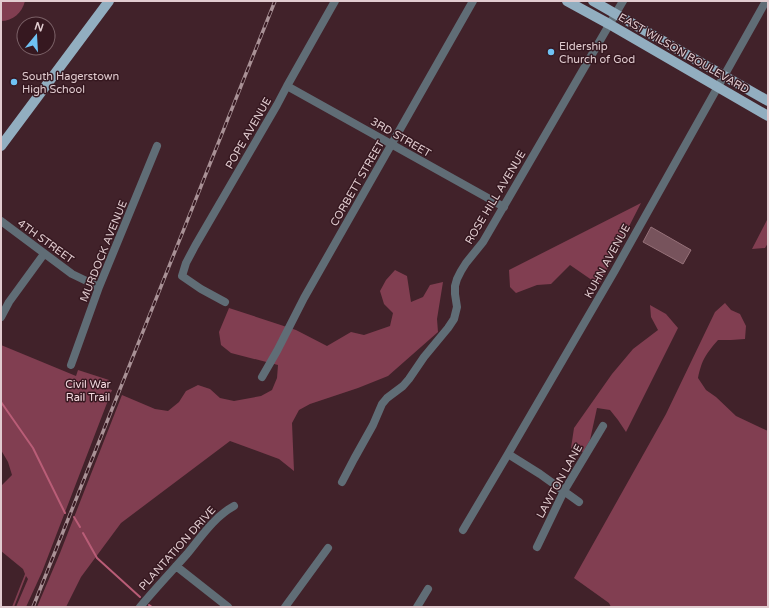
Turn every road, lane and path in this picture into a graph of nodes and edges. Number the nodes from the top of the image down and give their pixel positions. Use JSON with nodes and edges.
{"nodes":[{"id":1,"x":109,"y":1,"type":"edge"},
{"id":2,"x":335,"y":1,"type":"edge"},
{"id":3,"x":473,"y":1,"type":"edge"},
{"id":4,"x":567,"y":1,"type":"edge"},
{"id":5,"x":593,"y":1,"type":"edge"},
{"id":6,"x":623,"y":1,"type":"edge"},
{"id":7,"x":766,"y":1,"type":"edge"},
{"id":8,"x":615,"y":14,"type":"junction"},
{"id":9,"x":609,"y":24,"type":"junction"},
{"id":10,"x":723,"y":76,"type":"junction"},
{"id":11,"x":287,"y":86,"type":"junction"},
{"id":12,"x":718,"y":86,"type":"junction"},
{"id":13,"x":768,"y":101,"type":"edge"},
{"id":14,"x":768,"y":116,"type":"edge"},
{"id":15,"x":392,"y":144,"type":"junction"},
{"id":16,"x":1,"y":146,"type":"edge"},
{"id":17,"x":157,"y":146,"type":"dead end"},
{"id":18,"x":504,"y":207,"type":"junction"},
{"id":19,"x":1,"y":221,"type":"edge"},
{"id":20,"x":44,"y":254,"type":"junction"},
{"id":21,"x":99,"y":287,"type":"junction"},
{"id":22,"x":225,"y":302,"type":"dead end"},
{"id":23,"x":1,"y":317,"type":"edge"},
{"id":24,"x":71,"y":365,"type":"dead end"},
{"id":25,"x":262,"y":377,"type":"dead end"},
{"id":26,"x":603,"y":426,"type":"dead end"},
{"id":27,"x":508,"y":454,"type":"junction"},
{"id":28,"x":342,"y":482,"type":"dead end"},
{"id":29,"x":564,"y":491,"type":"junction"},
{"id":30,"x":579,"y":502,"type":"dead end"},
{"id":31,"x":234,"y":506,"type":"dead end"},
{"id":32,"x":463,"y":530,"type":"dead end"},
{"id":33,"x":537,"y":547,"type":"dead end"},
{"id":34,"x":328,"y":548,"type":"dead end"},
{"id":35,"x":176,"y":566,"type":"junction"},
{"id":36,"x":428,"y":589,"type":"dead end"},
{"id":37,"x":140,"y":607,"type":"edge"},
{"id":38,"x":228,"y":607,"type":"edge"},
{"id":39,"x":285,"y":607,"type":"edge"},
{"id":40,"x":417,"y":607,"type":"edge"}],
"edges":[{"from":1,"to":16,"type":"main road"},
{"from":2,"to":11,"type":"street","name":"POPE AVENUE"},
{"from":3,"to":15,"type":"street","name":"CORBETT STREET"},
{"from":4,"to":9,"type":"main road","name":"EAST WILSON BOULEVARD"},
{"from":5,"to":8,"type":"main road","name":"EAST WILSON BOULEVARD"},
{"from":6,"to":8,"type":"street","name":"ROSE HILL AVENUE"},
{"from":7,"to":10,"type":"street","name":"KUHN AVENUE"},
{"from":8,"to":9,"type":"street","name":"ROSE HILL AVENUE"},
{"from":8,"to":10,"type":"main road","name":"EAST WILSON BOULEVARD"},
{"from":9,"to":12,"type":"main road","name":"EAST WILSON BOULEVARD"},
{"from":9,"to":18,"type":"street","name":"ROSE HILL AVENUE"},
{"from":10,"to":12,"type":"street","name":"KUHN AVENUE"},
{"from":10,"to":13,"type":"main road","name":"EAST WILSON BOULEVARD"},
{"from":11,"to":15,"type":"street","name":"3RD STREET"},
{"from":11,"to":22,"type":"street","name":"POPE AVENUE"},
{"from":12,"to":14,"type":"main road","name":"EAST WILSON BOULEVARD"},
{"from":12,"to":27,"type":"street","name":"KUHN AVENUE"},
{"from":15,"to":18,"type":"street","name":"3RD STREET"},
{"from":15,"to":25,"type":"street","name":"CORBETT STREET"},
{"from":17,"to":21,"type":"street","name":"MURDOCK AVENUE"},
{"from":18,"to":28,"type":"street","name":"ROSE HILL AVENUE"},
{"from":19,"to":20,"type":"street","name":"4TH STREET"},
{"from":20,"to":21,"type":"street","name":"4TH STREET"},
{"from":20,"to":23,"type":"street"},
{"from":21,"to":24,"type":"street","name":"MURDOCK AVENUE"},
{"from":26,"to":29,"type":"street","name":"LAWTON LANE"},
{"from":27,"to":29,"type":"street"},
{"from":27,"to":32,"type":"street","name":"KUHN AVENUE"},
{"from":29,"to":30,"type":"street"},
{"from":29,"to":33,"type":"street","name":"LAWTON LANE"},
{"from":31,"to":35,"type":"street","name":"PLANTATION DRIVE"},
{"from":34,"to":39,"type":"street"},
{"from":35,"to":37,"type":"street","name":"PLANTATION DRIVE"},
{"from":35,"to":38,"type":"street"},
{"from":36,"to":40,"type":"street"}]}
